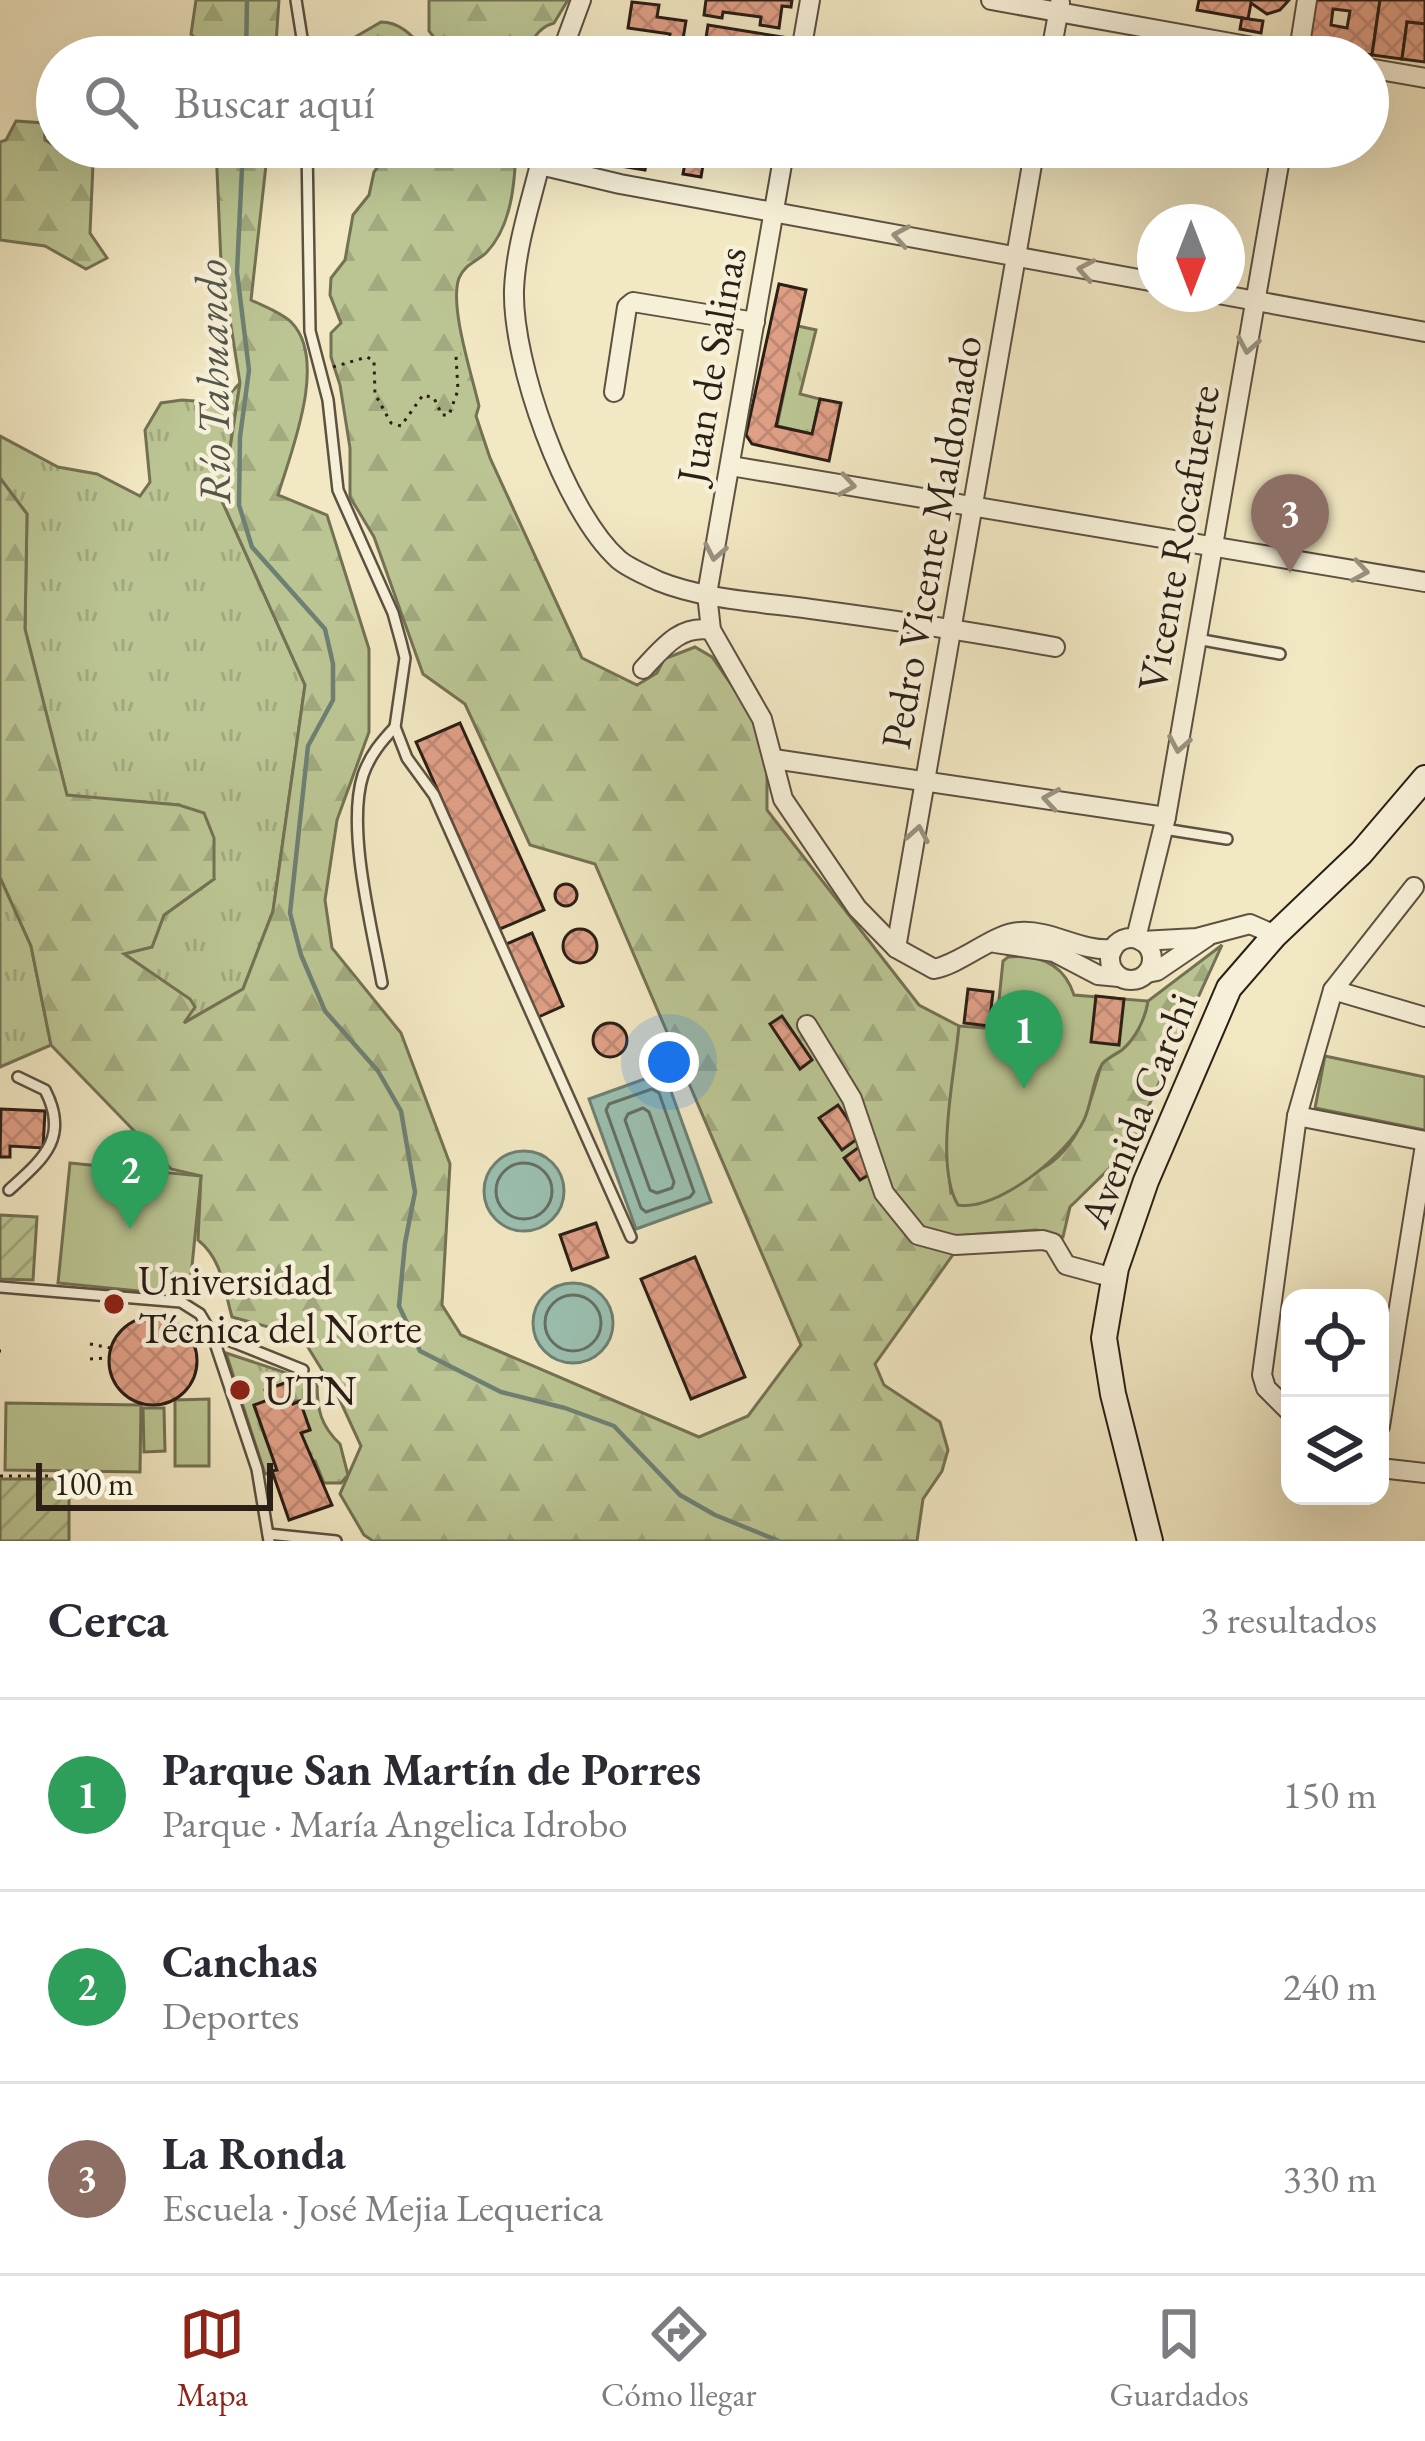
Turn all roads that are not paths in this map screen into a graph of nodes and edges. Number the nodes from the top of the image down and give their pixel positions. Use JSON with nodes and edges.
{"nodes":[{"id":1,"x":296,"y":0,"type":"edge"},
{"id":2,"x":581,"y":0,"type":"edge"},
{"id":3,"x":810,"y":0,"type":"edge"},
{"id":4,"x":991,"y":0,"type":"edge"},
{"id":5,"x":1307,"y":0,"type":"edge"},
{"id":6,"x":1059,"y":6,"type":"edge"},
{"id":7,"x":302,"y":36,"type":"edge"},
{"id":8,"x":568,"y":36,"type":"edge"},
{"id":9,"x":804,"y":36,"type":"edge"},
{"id":10,"x":1054,"y":36,"type":"edge"},
{"id":11,"x":1205,"y":36,"type":"edge"},
{"id":12,"x":1304,"y":36,"type":"edge"},
{"id":13,"x":1389,"y":72,"type":"edge"},
{"id":14,"x":1425,"y":78,"type":"edge"},
{"id":15,"x":307,"y":168,"type":"edge"},
{"id":16,"x":538,"y":168,"type":"edge"},
{"id":17,"x":592,"y":168,"type":"edge"},
{"id":18,"x":781,"y":168,"type":"edge"},
{"id":19,"x":1031,"y":168,"type":"edge"},
{"id":20,"x":1278,"y":168,"type":"edge"},
{"id":21,"x":774,"y":212,"type":"junction"},
{"id":22,"x":1016,"y":257,"type":"junction"},
{"id":23,"x":1137,"y":280,"type":"edge"},
{"id":24,"x":1245,"y":299,"type":"edge"},
{"id":25,"x":1256,"y":301,"type":"junction"},
{"id":26,"x":755,"y":322,"type":"junction"},
{"id":27,"x":1425,"y":332,"type":"edge"},
{"id":28,"x":614,"y":392,"type":"dead end"},
{"id":29,"x":731,"y":466,"type":"junction"},
{"id":30,"x":974,"y":506,"type":"junction"},
{"id":31,"x":1213,"y":546,"type":"junction"},
{"id":32,"x":1425,"y":582,"type":"edge"},
{"id":33,"x":707,"y":594,"type":"junction"},
{"id":34,"x":953,"y":628,"type":"junction"},
{"id":35,"x":711,"y":630,"type":"junction"},
{"id":36,"x":1197,"y":639,"type":"junction"},
{"id":37,"x":1055,"y":647,"type":"dead end"},
{"id":38,"x":1280,"y":654,"type":"dead end"},
{"id":39,"x":643,"y":669,"type":"dead end"},
{"id":40,"x":395,"y":727,"type":"junction"},
{"id":41,"x":774,"y":759,"type":"junction"},
{"id":42,"x":1425,"y":778,"type":"edge"},
{"id":43,"x":927,"y":780,"type":"junction"},
{"id":44,"x":1165,"y":823,"type":"junction"},
{"id":45,"x":1226,"y":838,"type":"dead end"},
{"id":46,"x":1414,"y":887,"type":"dead end"},
{"id":47,"x":1210,"y":934,"type":"junction"},
{"id":48,"x":1275,"y":935,"type":"junction"},
{"id":49,"x":1139,"y":940,"type":"junction"},
{"id":50,"x":994,"y":943,"type":"junction"},
{"id":51,"x":896,"y":949,"type":"junction"},
{"id":52,"x":1113,"y":949,"type":"junction"},
{"id":53,"x":1147,"y":973,"type":"junction"},
{"id":54,"x":1119,"y":976,"type":"junction"},
{"id":55,"x":382,"y":983,"type":"dead end"},
{"id":56,"x":1333,"y":990,"type":"junction"},
{"id":57,"x":1425,"y":1017,"type":"edge"},
{"id":58,"x":807,"y":1025,"type":"dead end"},
{"id":59,"x":18,"y":1077,"type":"dead end"},
{"id":60,"x":1297,"y":1117,"type":"junction"},
{"id":61,"x":1425,"y":1143,"type":"edge"},
{"id":62,"x":9,"y":1190,"type":"dead end"},
{"id":63,"x":632,"y":1238,"type":"dead end"},
{"id":64,"x":1114,"y":1278,"type":"junction"},
{"id":65,"x":0,"y":1287,"type":"edge"},
{"id":66,"x":212,"y":1334,"type":"junction"},
{"id":67,"x":303,"y":1370,"type":"dead end"},
{"id":68,"x":1385,"y":1397,"type":"edge"},
{"id":69,"x":1281,"y":1403,"type":"edge"},
{"id":70,"x":1389,"y":1469,"type":"edge"},
{"id":71,"x":1425,"y":1473,"type":"edge"},
{"id":72,"x":268,"y":1538,"type":"edge"},
{"id":73,"x":335,"y":1541,"type":"edge"},
{"id":74,"x":1150,"y":1541,"type":"edge"}],
"edges":[{"from":1,"to":7,"type":"lane"},
{"from":2,"to":8,"type":"street"},
{"from":3,"to":9,"type":"street"},
{"from":4,"to":6,"type":"street"},
{"from":5,"to":12,"type":"street"},
{"from":6,"to":10,"type":"street"},
{"from":6,"to":11,"type":"street"},
{"from":13,"to":14,"type":"street"},
{"from":15,"to":40,"type":"lane"},
{"from":16,"to":33,"type":"street"},
{"from":17,"to":21,"type":"street"},
{"from":18,"to":21,"type":"street","name":"Juan de Salinas"},
{"from":19,"to":22,"type":"street","name":"Pedro Vicente Maldonado"},
{"from":20,"to":25,"type":"street","name":"Vicente Rocafuerte"},
{"from":22,"to":21,"type":"street","one_way":true},
{"from":21,"to":26,"type":"street","name":"Juan de Salinas"},
{"from":23,"to":22,"type":"street","one_way":true},
{"from":22,"to":30,"type":"street","name":"Pedro Vicente Maldonado"},
{"from":24,"to":25,"type":"street"},
{"from":25,"to":27,"type":"street"},
{"from":25,"to":31,"type":"street","name":"Vicente Rocafuerte","one_way":true},
{"from":26,"to":28,"type":"street"},
{"from":26,"to":29,"type":"street","name":"Juan de Salinas"},
{"from":29,"to":30,"type":"street","one_way":true},
{"from":29,"to":33,"type":"street","name":"Juan de Salinas","one_way":true},
{"from":30,"to":31,"type":"street"},
{"from":30,"to":34,"type":"street","name":"Pedro Vicente Maldonado"},
{"from":31,"to":32,"type":"street","one_way":true},
{"from":31,"to":36,"type":"street","name":"Vicente Rocafuerte"},
{"from":33,"to":34,"type":"street"},
{"from":33,"to":35,"type":"street","name":"Juan de Salinas"},
{"from":34,"to":37,"type":"street"},
{"from":34,"to":43,"type":"street","name":"Pedro Vicente Maldonado"},
{"from":35,"to":39,"type":"street"},
{"from":35,"to":41,"type":"street"},
{"from":36,"to":38,"type":"lane"},
{"from":36,"to":44,"type":"street","name":"Vicente Rocafuerte","one_way":true},
{"from":40,"to":55,"type":"lane"},
{"from":40,"to":63,"type":"lane"},
{"from":41,"to":43,"type":"street"},
{"from":41,"to":51,"type":"street"},
{"from":42,"to":48,"type":"street","name":"Avenida Carchi"},
{"from":44,"to":43,"type":"street","one_way":true},
{"from":51,"to":43,"type":"street","name":"Pedro Vicente Maldonado","one_way":true},
{"from":44,"to":45,"type":"lane"},
{"from":44,"to":49,"type":"street","name":"Vicente Rocafuerte"},
{"from":46,"to":56,"type":"street"},
{"from":47,"to":48,"type":"street"},
{"from":47,"to":49,"type":"street"},
{"from":47,"to":53,"type":"street"},
{"from":48,"to":64,"type":"street","name":"Avenida Carchi"},
{"from":49,"to":52,"type":"street"},
{"from":49,"to":53,"type":"street"},
{"from":50,"to":51,"type":"street"},
{"from":50,"to":52,"type":"street"},
{"from":50,"to":54,"type":"street"},
{"from":52,"to":54,"type":"street"},
{"from":53,"to":54,"type":"street"},
{"from":56,"to":57,"type":"street"},
{"from":56,"to":60,"type":"street"},
{"from":58,"to":64,"type":"street"},
{"from":59,"to":62,"type":"lane"},
{"from":60,"to":61,"type":"street"},
{"from":60,"to":69,"type":"street"},
{"from":61,"to":68,"type":"street"},
{"from":64,"to":74,"type":"street","name":"Avenida Carchi"},
{"from":65,"to":66,"type":"lane"},
{"from":66,"to":67,"type":"lane"},
{"from":66,"to":72,"type":"lane"},
{"from":70,"to":71,"type":"street"},
{"from":72,"to":73,"type":"lane"}]}
